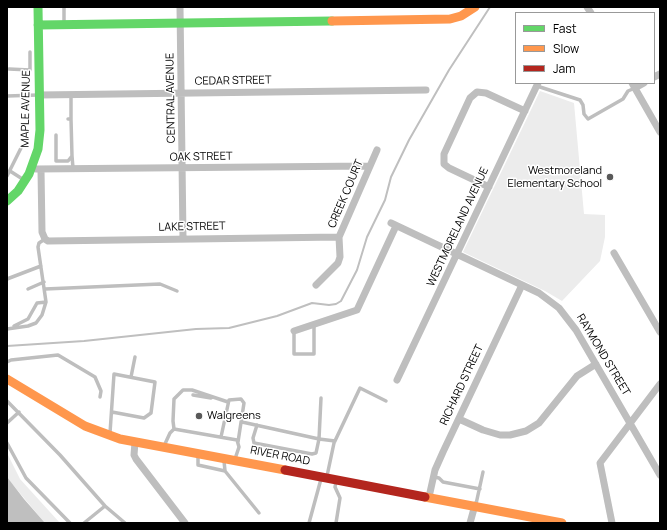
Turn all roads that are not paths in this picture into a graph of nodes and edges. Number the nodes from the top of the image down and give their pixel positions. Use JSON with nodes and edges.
{"nodes":[{"id":1,"x":38,"y":7,"type":"edge"},
{"id":2,"x":64,"y":7,"type":"edge"},
{"id":3,"x":180,"y":7,"type":"edge"},
{"id":4,"x":474,"y":7,"type":"edge"},
{"id":5,"x":181,"y":23,"type":"junction"},
{"id":6,"x":64,"y":24,"type":"junction"},
{"id":7,"x":38,"y":25,"type":"junction"},
{"id":8,"x":30,"y":52,"type":"dead end"},
{"id":9,"x":9,"y":69,"type":"dead end"},
{"id":10,"x":538,"y":84,"type":"edge"},
{"id":11,"x":633,"y":86,"type":"edge"},
{"id":12,"x":426,"y":90,"type":"dead end"},
{"id":13,"x":182,"y":93,"type":"junction"},
{"id":14,"x":71,"y":94,"type":"junction"},
{"id":15,"x":39,"y":95,"type":"junction"},
{"id":16,"x":7,"y":96,"type":"edge"},
{"id":17,"x":525,"y":111,"type":"junction"},
{"id":18,"x":660,"y":132,"type":"edge"},
{"id":19,"x":56,"y":135,"type":"dead end"},
{"id":20,"x":21,"y":148,"type":"dead end"},
{"id":21,"x":376,"y":150,"type":"dead end"},
{"id":22,"x":72,"y":156,"type":"junction"},
{"id":23,"x":369,"y":166,"type":"junction"},
{"id":24,"x":37,"y":169,"type":"junction"},
{"id":25,"x":73,"y":169,"type":"junction"},
{"id":26,"x":183,"y":169,"type":"junction"},
{"id":27,"x":10,"y":171,"type":"junction"},
{"id":28,"x":7,"y":176,"type":"edge"},
{"id":29,"x":25,"y":181,"type":"junction"},
{"id":30,"x":489,"y":188,"type":"junction"},
{"id":31,"x":7,"y":201,"type":"edge"},
{"id":32,"x":339,"y":237,"type":"junction"},
{"id":33,"x":183,"y":238,"type":"junction"},
{"id":34,"x":45,"y":239,"type":"junction"},
{"id":35,"x":614,"y":253,"type":"dead end"},
{"id":36,"x":457,"y":254,"type":"junction"},
{"id":37,"x":41,"y":266,"type":"junction"},
{"id":38,"x":7,"y":279,"type":"edge"},
{"id":39,"x":44,"y":282,"type":"junction"},
{"id":40,"x":316,"y":285,"type":"dead end"},
{"id":41,"x":522,"y":285,"type":"junction"},
{"id":42,"x":28,"y":289,"type":"dead end"},
{"id":43,"x":45,"y":289,"type":"junction"},
{"id":44,"x":177,"y":291,"type":"dead end"},
{"id":45,"x":46,"y":302,"type":"junction"},
{"id":46,"x":314,"y":325,"type":"junction"},
{"id":47,"x":8,"y":329,"type":"edge"},
{"id":48,"x":294,"y":331,"type":"joint"},
{"id":49,"x":660,"y":332,"type":"edge"},
{"id":50,"x":135,"y":357,"type":"dead end"},
{"id":51,"x":7,"y":362,"type":"edge"},
{"id":52,"x":596,"y":364,"type":"junction"},
{"id":53,"x":131,"y":377,"type":"junction"},
{"id":54,"x":7,"y":379,"type":"edge"},
{"id":55,"x":397,"y":380,"type":"dead end"},
{"id":56,"x":660,"y":384,"type":"edge"},
{"id":57,"x":178,"y":394,"type":"junction"},
{"id":58,"x":186,"y":394,"type":"dead end"},
{"id":59,"x":193,"y":395,"type":"dead end"},
{"id":60,"x":100,"y":397,"type":"dead end"},
{"id":61,"x":214,"y":398,"type":"junction"},
{"id":62,"x":321,"y":398,"type":"dead end"},
{"id":63,"x":7,"y":401,"type":"edge"},
{"id":64,"x":386,"y":401,"type":"dead end"},
{"id":65,"x":228,"y":402,"type":"junction"},
{"id":66,"x":19,"y":412,"type":"junction"},
{"id":67,"x":112,"y":412,"type":"junction"},
{"id":68,"x":459,"y":419,"type":"junction"},
{"id":69,"x":242,"y":422,"type":"junction"},
{"id":70,"x":7,"y":423,"type":"edge"},
{"id":71,"x":630,"y":423,"type":"junction"},
{"id":72,"x":257,"y":425,"type":"junction"},
{"id":73,"x":174,"y":429,"type":"junction"},
{"id":74,"x":109,"y":436,"type":"junction"},
{"id":75,"x":221,"y":437,"type":"junction"},
{"id":76,"x":319,"y":439,"type":"junction"},
{"id":77,"x":335,"y":441,"type":"junction"},
{"id":78,"x":135,"y":442,"type":"junction"},
{"id":79,"x":238,"y":442,"type":"junction"},
{"id":80,"x":7,"y":443,"type":"edge"},
{"id":81,"x":163,"y":447,"type":"junction"},
{"id":82,"x":199,"y":453,"type":"junction"},
{"id":83,"x":223,"y":458,"type":"junction"},
{"id":84,"x":235,"y":460,"type":"junction"},
{"id":85,"x":225,"y":471,"type":"junction"},
{"id":86,"x":484,"y":472,"type":"dead end"},
{"id":87,"x":660,"y":475,"type":"edge"},
{"id":88,"x":434,"y":477,"type":"junction"},
{"id":89,"x":328,"y":478,"type":"junction"},
{"id":90,"x":480,"y":489,"type":"junction"},
{"id":91,"x":429,"y":497,"type":"junction"},
{"id":92,"x":475,"y":505,"type":"junction"},
{"id":93,"x":104,"y":506,"type":"junction"},
{"id":94,"x":259,"y":514,"type":"dead end"},
{"id":95,"x":70,"y":523,"type":"edge"},
{"id":96,"x":84,"y":523,"type":"edge"},
{"id":97,"x":124,"y":523,"type":"edge"},
{"id":98,"x":185,"y":523,"type":"edge"},
{"id":99,"x":309,"y":523,"type":"edge"},
{"id":100,"x":336,"y":523,"type":"edge"},
{"id":101,"x":470,"y":523,"type":"edge"},
{"id":102,"x":562,"y":523,"type":"edge"},
{"id":103,"x":612,"y":523,"type":"edge"}],
"edges":[{"from":1,"to":7,"type":"main road","name":"MAPLE AVENUE"},
{"from":2,"to":6,"type":"lane"},
{"from":3,"to":5,"type":"street","name":"CENTRAL AVENUE"},
{"from":4,"to":5,"type":"main road"},
{"from":5,"to":6,"type":"main road"},
{"from":5,"to":13,"type":"street","name":"CENTRAL AVENUE"},
{"from":6,"to":7,"type":"main road"},
{"from":7,"to":15,"type":"main road","name":"MAPLE AVENUE"},
{"from":8,"to":9,"type":"lane"},
{"from":10,"to":11,"type":"lane"},
{"from":10,"to":17,"type":"street","name":"WESTMORELAND AVENUE"},
{"from":11,"to":18,"type":"street"},
{"from":12,"to":13,"type":"street","name":"CEDAR STREET"},
{"from":13,"to":14,"type":"street","name":"CEDAR STREET"},
{"from":13,"to":26,"type":"street","name":"CENTRAL AVENUE"},
{"from":14,"to":15,"type":"street","name":"CEDAR STREET"},
{"from":14,"to":22,"type":"lane"},
{"from":15,"to":16,"type":"lane"},
{"from":15,"to":24,"type":"main road","name":"MAPLE AVENUE"},
{"from":17,"to":30,"type":"street","name":"WESTMORELAND AVENUE"},
{"from":17,"to":30,"type":"street"},
{"from":19,"to":22,"type":"lane"},
{"from":20,"to":27,"type":"lane"},
{"from":21,"to":23,"type":"street","name":"CREEK COURT"},
{"from":22,"to":25,"type":"lane"},
{"from":23,"to":26,"type":"street","name":"OAK STREET"},
{"from":23,"to":32,"type":"street","name":"CREEK COURT"},
{"from":24,"to":25,"type":"street","name":"OAK STREET"},
{"from":24,"to":29,"type":"main road","name":"MAPLE AVENUE"},
{"from":24,"to":34,"type":"street"},
{"from":25,"to":26,"type":"street","name":"OAK STREET"},
{"from":26,"to":33,"type":"street","name":"CENTRAL AVENUE"},
{"from":27,"to":28,"type":"lane"},
{"from":27,"to":29,"type":"lane"},
{"from":29,"to":31,"type":"main road","name":"MAPLE AVENUE"},
{"from":30,"to":36,"type":"street","name":"WESTMORELAND AVENUE"},
{"from":32,"to":33,"type":"street","name":"LAKE STREET"},
{"from":32,"to":40,"type":"street","name":"CREEK COURT"},
{"from":33,"to":34,"type":"street","name":"LAKE STREET"},
{"from":34,"to":37,"type":"lane"},
{"from":35,"to":49,"type":"street"},
{"from":36,"to":41,"type":"street","name":"RAYMOND STREET"},
{"from":36,"to":46,"type":"street","name":"RAYMOND STREET"},
{"from":36,"to":55,"type":"street","name":"WESTMORELAND AVENUE"},
{"from":37,"to":38,"type":"lane"},
{"from":37,"to":39,"type":"lane"},
{"from":39,"to":42,"type":"lane"},
{"from":39,"to":43,"type":"lane"},
{"from":41,"to":52,"type":"street","name":"RAYMOND STREET"},
{"from":41,"to":68,"type":"street","name":"RICHARD STREET"},
{"from":43,"to":44,"type":"lane"},
{"from":43,"to":45,"type":"lane"},
{"from":45,"to":47,"type":"lane"},
{"from":45,"to":47,"type":"lane"},
{"from":46,"to":48,"type":"street"},
{"from":46,"to":48,"type":"lane"},
{"from":50,"to":53,"type":"lane"},
{"from":51,"to":60,"type":"lane"},
{"from":52,"to":68,"type":"street"},
{"from":52,"to":71,"type":"street","name":"RAYMOND STREET"},
{"from":53,"to":67,"type":"lane"},
{"from":53,"to":67,"type":"lane"},
{"from":54,"to":74,"type":"main road","name":"RIVER ROAD"},
{"from":56,"to":71,"type":"street"},
{"from":57,"to":58,"type":"lane"},
{"from":57,"to":61,"type":"lane"},
{"from":57,"to":73,"type":"lane"},
{"from":59,"to":61,"type":"lane"},
{"from":61,"to":65,"type":"lane"},
{"from":62,"to":76,"type":"lane"},
{"from":63,"to":66,"type":"lane"},
{"from":64,"to":77,"type":"lane"},
{"from":65,"to":69,"type":"lane"},
{"from":65,"to":75,"type":"lane"},
{"from":66,"to":70,"type":"lane"},
{"from":66,"to":93,"type":"lane"},
{"from":67,"to":74,"type":"lane"},
{"from":68,"to":88,"type":"street","name":"RICHARD STREET"},
{"from":69,"to":72,"type":"lane"},
{"from":69,"to":79,"type":"lane"},
{"from":71,"to":87,"type":"street","name":"RAYMOND STREET"},
{"from":71,"to":103,"type":"street"},
{"from":72,"to":76,"type":"lane"},
{"from":72,"to":76,"type":"lane"},
{"from":73,"to":75,"type":"lane"},
{"from":73,"to":81,"type":"lane"},
{"from":74,"to":78,"type":"main road","name":"RIVER ROAD"},
{"from":75,"to":79,"type":"lane"},
{"from":76,"to":77,"type":"lane"},
{"from":77,"to":89,"type":"lane"},
{"from":78,"to":81,"type":"main road","name":"RIVER ROAD"},
{"from":78,"to":98,"type":"street"},
{"from":79,"to":84,"type":"lane"},
{"from":80,"to":95,"type":"lane"},
{"from":81,"to":82,"type":"main road","name":"RIVER ROAD"},
{"from":82,"to":83,"type":"main road","name":"RIVER ROAD"},
{"from":82,"to":85,"type":"lane"},
{"from":83,"to":84,"type":"main road","name":"RIVER ROAD"},
{"from":83,"to":85,"type":"lane"},
{"from":84,"to":89,"type":"main road","name":"RIVER ROAD"},
{"from":85,"to":94,"type":"lane"},
{"from":86,"to":90,"type":"lane"},
{"from":88,"to":90,"type":"lane"},
{"from":88,"to":91,"type":"street","name":"RICHARD STREET"},
{"from":89,"to":91,"type":"main road","name":"RIVER ROAD"},
{"from":89,"to":99,"type":"lane"},
{"from":89,"to":100,"type":"lane"},
{"from":90,"to":92,"type":"lane"},
{"from":91,"to":92,"type":"main road","name":"RIVER ROAD"},
{"from":92,"to":101,"type":"street"},
{"from":92,"to":102,"type":"main road","name":"RIVER ROAD"},
{"from":93,"to":96,"type":"lane"},
{"from":93,"to":97,"type":"lane"}]}
